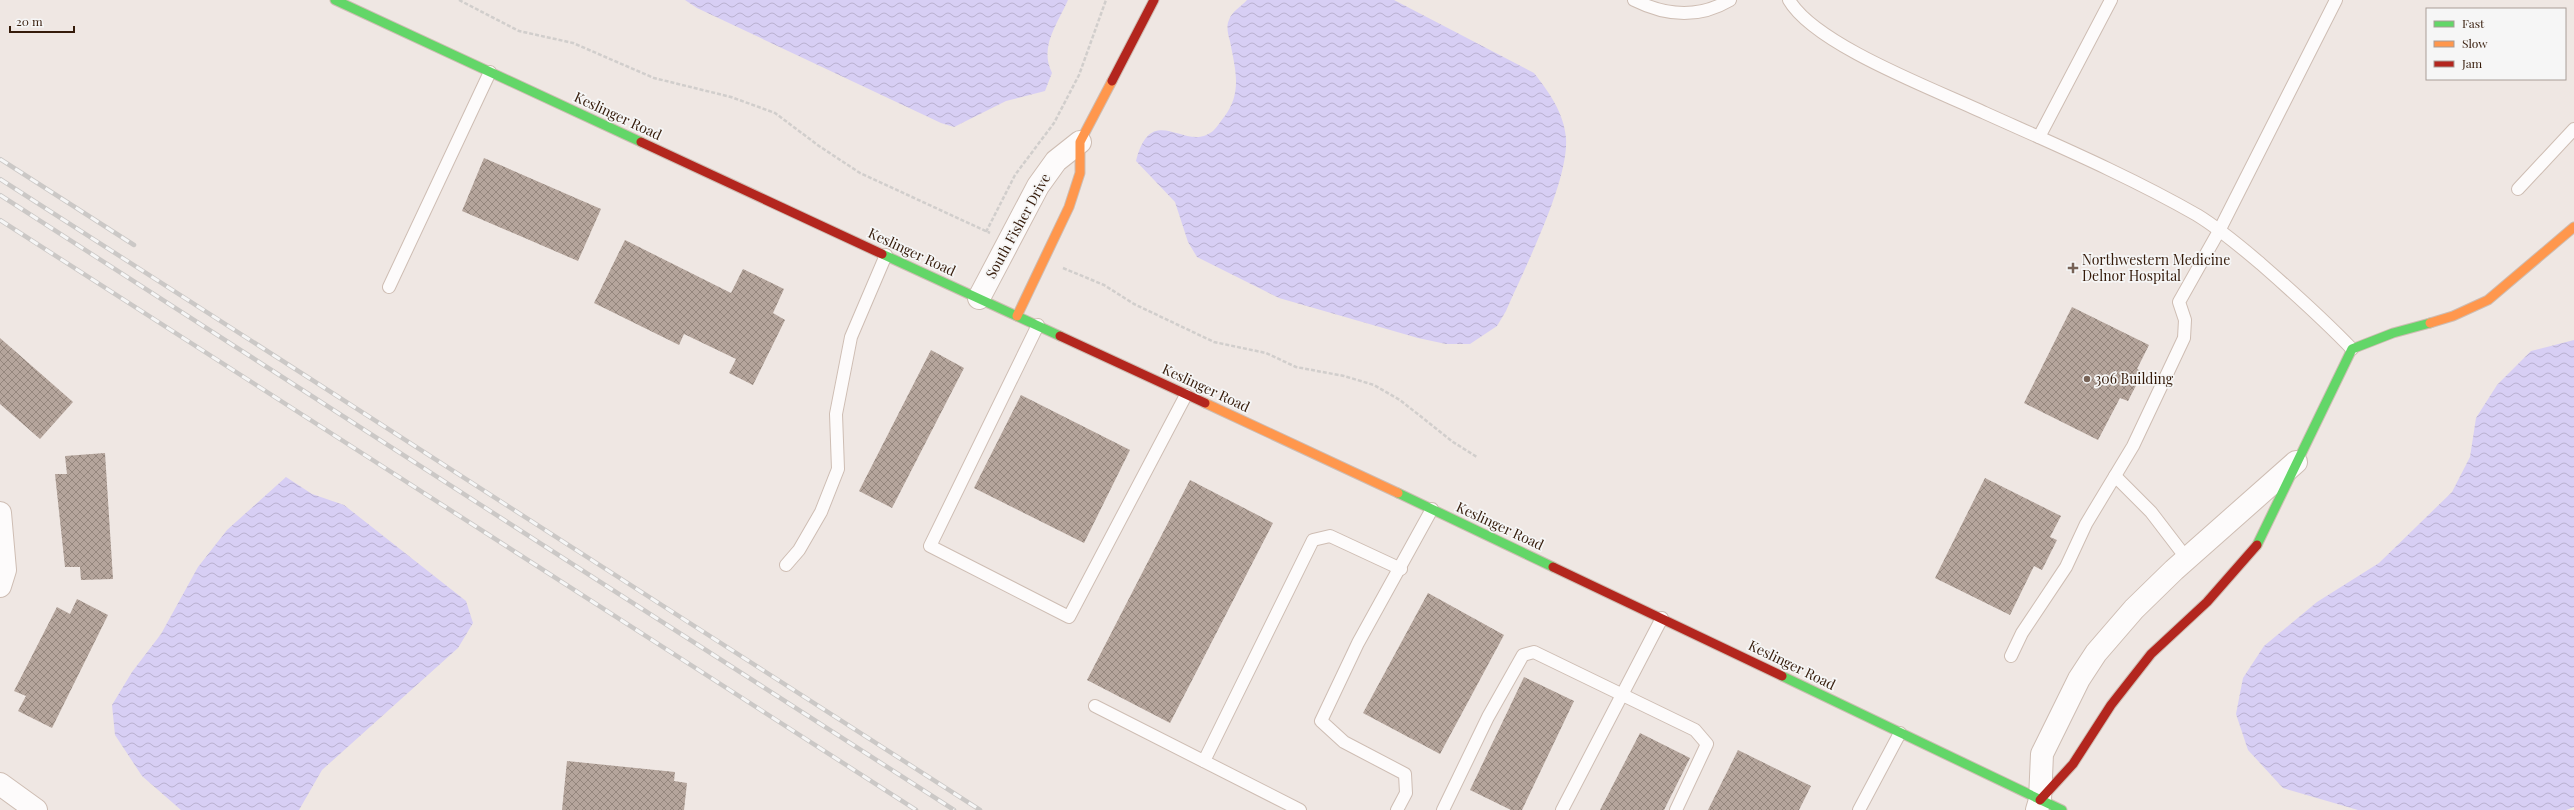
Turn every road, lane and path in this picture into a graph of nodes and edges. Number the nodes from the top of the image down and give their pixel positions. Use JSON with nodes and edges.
{"nodes":[{"id":1,"x":335,"y":0,"type":"edge"},
{"id":2,"x":459,"y":0,"type":"edge"},
{"id":3,"x":1106,"y":0,"type":"edge"},
{"id":4,"x":1154,"y":0,"type":"edge"},
{"id":5,"x":1634,"y":0,"type":"edge"},
{"id":6,"x":1730,"y":0,"type":"edge"},
{"id":7,"x":1789,"y":0,"type":"edge"},
{"id":8,"x":2110,"y":0,"type":"edge"},
{"id":9,"x":2336,"y":0,"type":"edge"},
{"id":10,"x":490,"y":72,"type":"junction"},
{"id":11,"x":1054,"y":123,"type":"dead end"},
{"id":12,"x":2574,"y":128,"type":"edge"},
{"id":13,"x":2039,"y":137,"type":"junction"},
{"id":14,"x":1082,"y":139,"type":"junction"},
{"id":15,"x":2518,"y":189,"type":"dead end"},
{"id":16,"x":2574,"y":227,"type":"edge"},
{"id":17,"x":2219,"y":230,"type":"junction"},
{"id":18,"x":1008,"y":242,"type":"junction"},
{"id":19,"x":886,"y":255,"type":"junction"},
{"id":20,"x":1043,"y":259,"type":"junction"},
{"id":21,"x":389,"y":287,"type":"dead end"},
{"id":22,"x":979,"y":298,"type":"junction"},
{"id":23,"x":1017,"y":316,"type":"junction"},
{"id":24,"x":1038,"y":325,"type":"junction"},
{"id":25,"x":2352,"y":349,"type":"junction"},
{"id":26,"x":1186,"y":395,"type":"junction"},
{"id":27,"x":1477,"y":457,"type":"dead end"},
{"id":28,"x":2296,"y":462,"type":"junction"},
{"id":29,"x":2115,"y":476,"type":"junction"},
{"id":30,"x":1432,"y":509,"type":"junction"},
{"id":31,"x":0,"y":513,"type":"edge"},
{"id":32,"x":2187,"y":559,"type":"junction"},
{"id":33,"x":786,"y":565,"type":"dead end"},
{"id":34,"x":1401,"y":569,"type":"junction"},
{"id":35,"x":0,"y":586,"type":"edge"},
{"id":36,"x":1662,"y":618,"type":"junction"},
{"id":37,"x":2011,"y":656,"type":"dead end"},
{"id":38,"x":1623,"y":695,"type":"junction"},
{"id":39,"x":1095,"y":706,"type":"dead end"},
{"id":40,"x":1900,"y":732,"type":"junction"},
{"id":41,"x":1204,"y":761,"type":"junction"},
{"id":42,"x":0,"y":784,"type":"edge"},
{"id":43,"x":2038,"y":805,"type":"edge"},
{"id":44,"x":36,"y":810,"type":"edge"},
{"id":45,"x":1300,"y":810,"type":"edge"},
{"id":46,"x":1397,"y":810,"type":"edge"},
{"id":47,"x":1442,"y":810,"type":"edge"},
{"id":48,"x":1562,"y":810,"type":"edge"},
{"id":49,"x":1676,"y":810,"type":"edge"},
{"id":50,"x":1859,"y":810,"type":"edge"},
{"id":51,"x":2062,"y":810,"type":"edge"}],
"edges":[{"from":1,"to":10,"type":"main road","name":"Keslinger Road"},
{"from":2,"to":18,"type":"path"},
{"from":3,"to":11,"type":"path"},
{"from":4,"to":14,"type":"main road","name":"South Fisher Drive"},
{"from":5,"to":6,"type":"lane"},
{"from":7,"to":13,"type":"lane"},
{"from":8,"to":13,"type":"lane"},
{"from":9,"to":17,"type":"lane"},
{"from":10,"to":19,"type":"main road","name":"Keslinger Road"},
{"from":10,"to":21,"type":"lane"},
{"from":12,"to":15,"type":"lane"},
{"from":13,"to":17,"type":"lane"},
{"from":14,"to":18,"type":"street","name":"South Fisher Drive"},
{"from":14,"to":20,"type":"main road","name":"South Fisher Drive"},
{"from":16,"to":25,"type":"main road"},
{"from":17,"to":25,"type":"lane"},
{"from":17,"to":29,"type":"lane"},
{"from":18,"to":22,"type":"street","name":"South Fisher Drive"},
{"from":19,"to":22,"type":"main road","name":"Keslinger Road"},
{"from":19,"to":33,"type":"lane"},
{"from":20,"to":23,"type":"main road","name":"South Fisher Drive"},
{"from":20,"to":27,"type":"path"},
{"from":22,"to":23,"type":"main road","name":"Keslinger Road"},
{"from":23,"to":24,"type":"main road","name":"Keslinger Road"},
{"from":24,"to":26,"type":"main road","name":"Keslinger Road"},
{"from":24,"to":26,"type":"lane"},
{"from":25,"to":28,"type":"main road"},
{"from":26,"to":30,"type":"main road","name":"Keslinger Road"},
{"from":28,"to":32,"type":"street"},
{"from":28,"to":43,"type":"main road"},
{"from":29,"to":32,"type":"lane"},
{"from":29,"to":37,"type":"lane"},
{"from":30,"to":34,"type":"lane"},
{"from":30,"to":36,"type":"main road","name":"Keslinger Road"},
{"from":31,"to":35,"type":"street"},
{"from":32,"to":43,"type":"street"},
{"from":34,"to":41,"type":"lane"},
{"from":34,"to":46,"type":"lane"},
{"from":36,"to":38,"type":"lane"},
{"from":36,"to":40,"type":"main road","name":"Keslinger Road"},
{"from":38,"to":47,"type":"lane"},
{"from":38,"to":48,"type":"lane"},
{"from":38,"to":49,"type":"lane"},
{"from":39,"to":41,"type":"lane"},
{"from":40,"to":43,"type":"main road","name":"Keslinger Road"},
{"from":40,"to":50,"type":"lane"},
{"from":41,"to":45,"type":"lane"},
{"from":42,"to":44,"type":"street"},
{"from":43,"to":51,"type":"main road","name":"Keslinger Road"}]}
